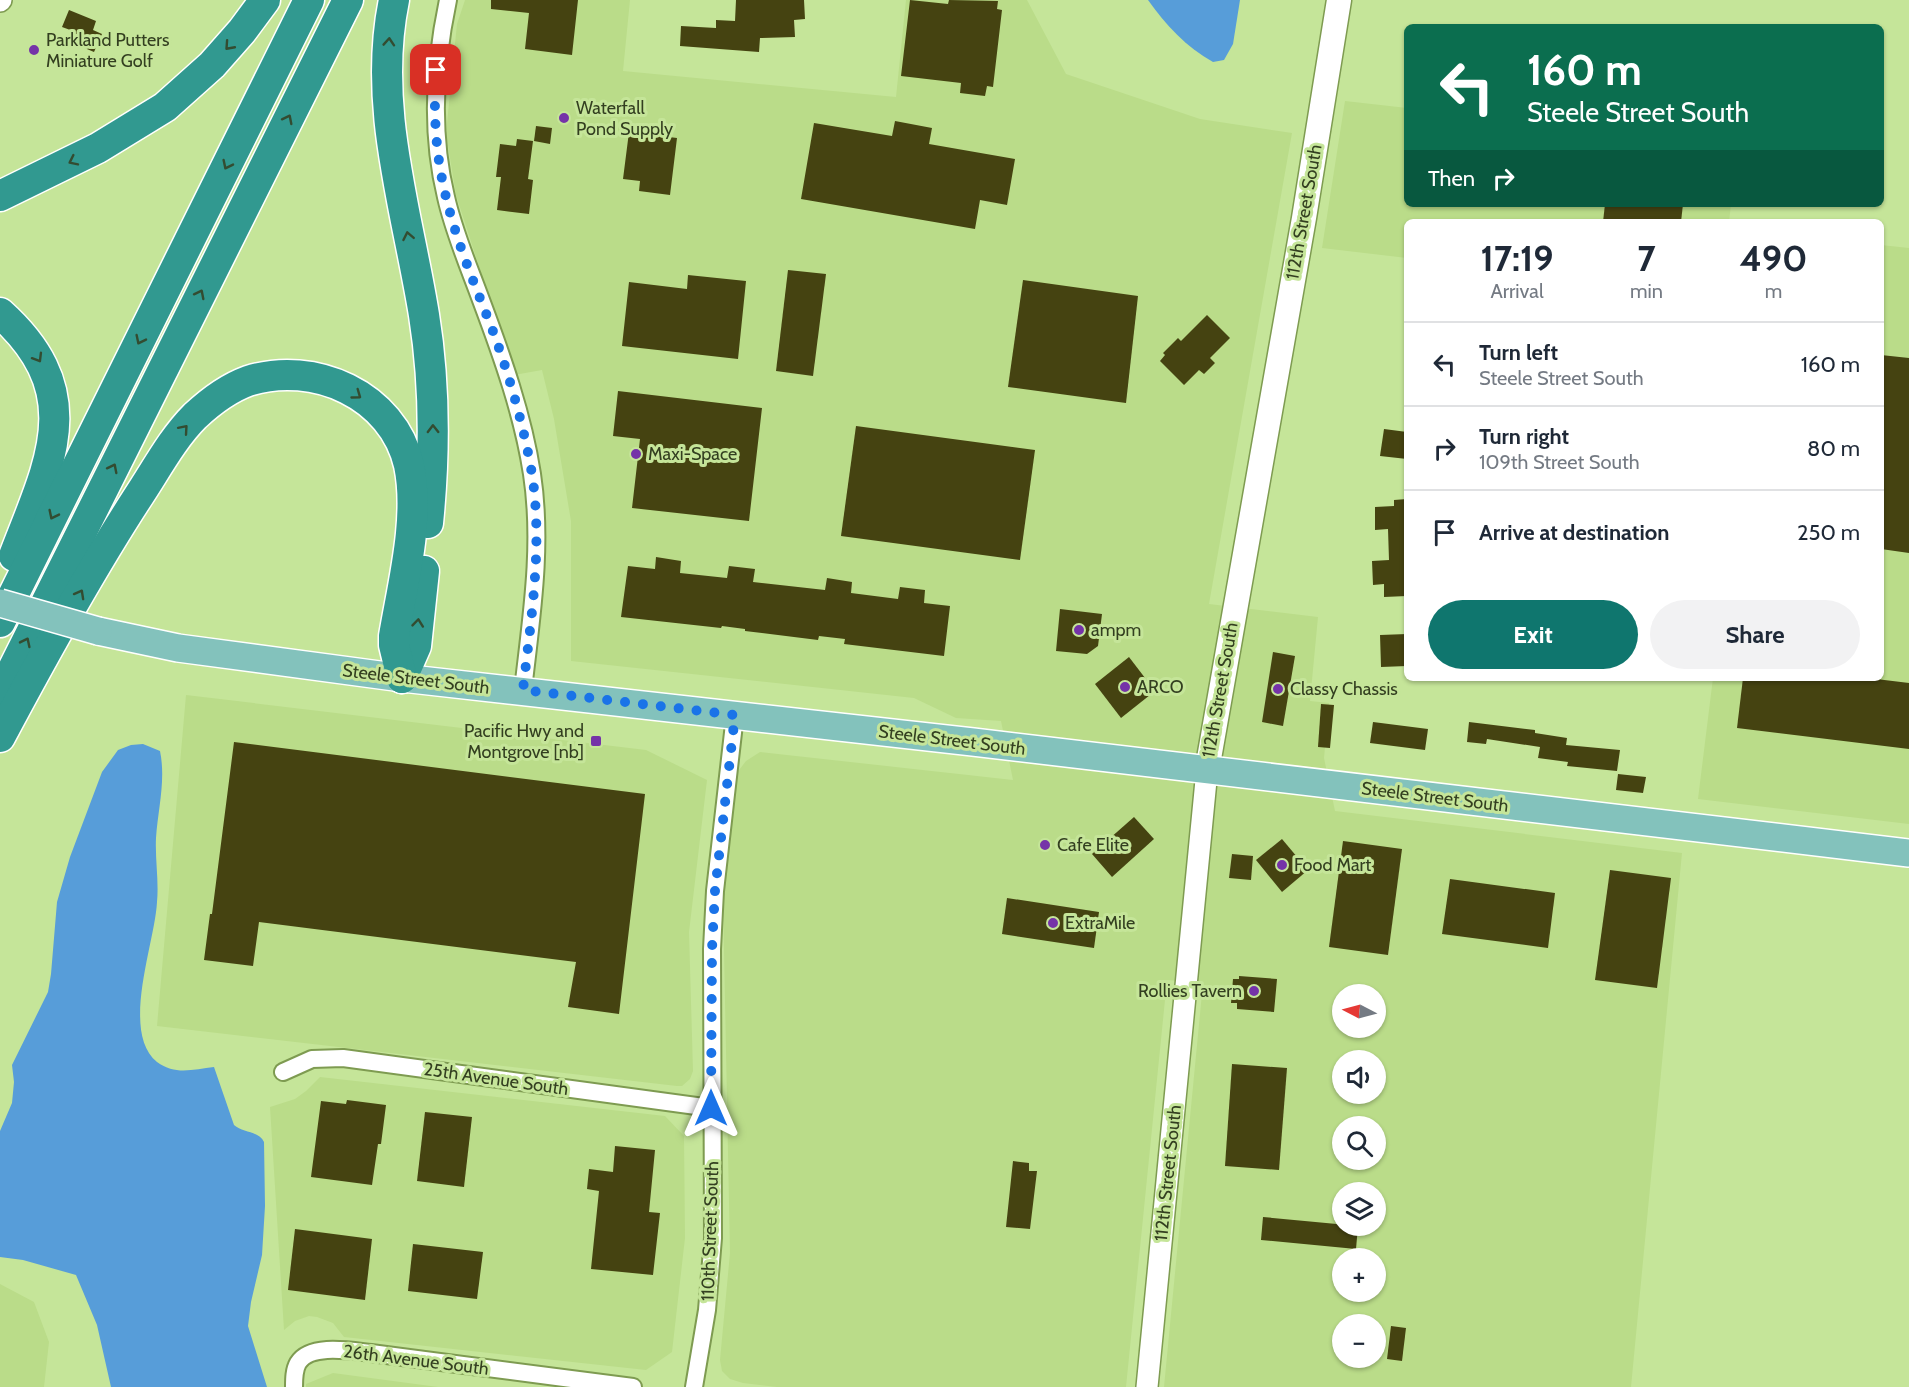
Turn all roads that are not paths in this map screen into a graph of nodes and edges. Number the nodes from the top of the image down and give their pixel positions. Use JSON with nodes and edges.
{"nodes":[{"id":1,"x":265,"y":0,"type":"edge"},
{"id":2,"x":309,"y":0,"type":"edge"},
{"id":3,"x":348,"y":0,"type":"edge"},
{"id":4,"x":394,"y":0,"type":"edge"},
{"id":5,"x":448,"y":0,"type":"edge"},
{"id":6,"x":1339,"y":0,"type":"edge"},
{"id":7,"x":0,"y":196,"type":"edge"},
{"id":8,"x":0,"y":314,"type":"edge"},
{"id":9,"x":0,"y":586,"type":"edge"},
{"id":10,"x":0,"y":603,"type":"edge"},
{"id":11,"x":0,"y":622,"type":"edge"},
{"id":12,"x":402,"y":678,"type":"junction"},
{"id":13,"x":523,"y":690,"type":"junction"},
{"id":14,"x":0,"y":695,"type":"edge"},
{"id":15,"x":735,"y":715,"type":"junction"},
{"id":16,"x":0,"y":736,"type":"edge"},
{"id":17,"x":1207,"y":770,"type":"junction"},
{"id":18,"x":1909,"y":853,"type":"edge"},
{"id":19,"x":283,"y":1072,"type":"dead end"},
{"id":20,"x":711,"y":1108,"type":"junction"},
{"id":21,"x":294,"y":1387,"type":"edge"},
{"id":22,"x":633,"y":1387,"type":"edge"},
{"id":23,"x":694,"y":1387,"type":"edge"},
{"id":24,"x":1147,"y":1387,"type":"edge"}],
"edges":[{"from":1,"to":7,"type":"highway","one_way":true},
{"from":2,"to":11,"type":"highway","one_way":true},
{"from":14,"to":3,"type":"highway","one_way":true},
{"from":12,"to":4,"type":"highway","one_way":true},
{"from":5,"to":13,"type":"street"},
{"from":6,"to":17,"type":"main road","name":"112th Street South"},
{"from":8,"to":9,"type":"highway","one_way":true},
{"from":10,"to":12,"type":"main road","name":"Steele Street South","bridge":true},
{"from":12,"to":13,"type":"main road","name":"Steele Street South"},
{"from":16,"to":12,"type":"highway","one_way":true},
{"from":13,"to":15,"type":"main road","name":"Steele Street South"},
{"from":15,"to":17,"type":"main road","name":"Steele Street South"},
{"from":15,"to":20,"type":"street","name":"110th Street South"},
{"from":17,"to":18,"type":"main road","name":"Steele Street South"},
{"from":17,"to":24,"type":"street","name":"112th Street South"},
{"from":19,"to":20,"type":"street","name":"25th Avenue South"},
{"from":20,"to":23,"type":"street","name":"110th Street South"},
{"from":21,"to":22,"type":"street","name":"26th Avenue South"}]}
